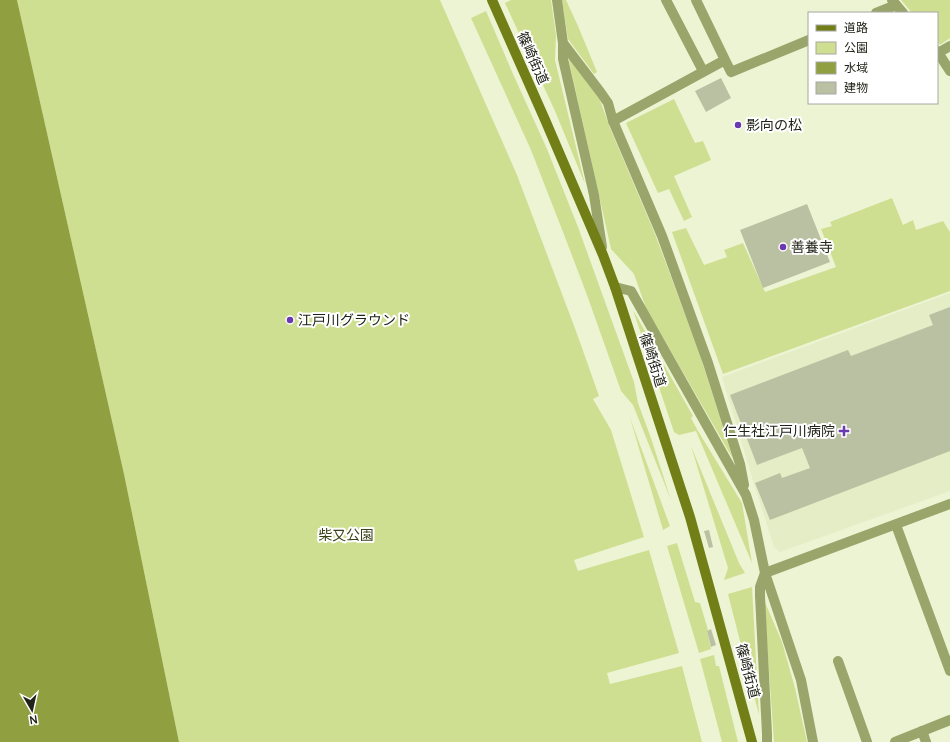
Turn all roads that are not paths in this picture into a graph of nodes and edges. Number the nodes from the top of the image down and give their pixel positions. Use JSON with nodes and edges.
{"nodes":[{"id":1,"x":492,"y":0,"type":"edge"},
{"id":2,"x":557,"y":0,"type":"edge"},
{"id":3,"x":666,"y":0,"type":"edge"},
{"id":4,"x":696,"y":0,"type":"edge"},
{"id":5,"x":894,"y":2,"type":"edge"},
{"id":6,"x":878,"y":12,"type":"edge"},
{"id":7,"x":902,"y":12,"type":"edge"},
{"id":8,"x":808,"y":40,"type":"edge"},
{"id":9,"x":563,"y":43,"type":"junction"},
{"id":10,"x":950,"y":46,"type":"edge"},
{"id":11,"x":938,"y":52,"type":"edge"},
{"id":12,"x":725,"y":60,"type":"junction"},
{"id":13,"x":950,"y":71,"type":"edge"},
{"id":14,"x":703,"y":72,"type":"junction"},
{"id":15,"x":613,"y":121,"type":"junction"},
{"id":16,"x":603,"y":255,"type":"junction"},
{"id":17,"x":614,"y":287,"type":"junction"},
{"id":18,"x":746,"y":495,"type":"junction"},
{"id":19,"x":950,"y":504,"type":"edge"},
{"id":20,"x":896,"y":524,"type":"junction"},
{"id":21,"x":765,"y":573,"type":"junction"},
{"id":22,"x":838,"y":661,"type":"dead end"},
{"id":23,"x":950,"y":671,"type":"edge"},
{"id":24,"x":950,"y":720,"type":"edge"},
{"id":25,"x":922,"y":731,"type":"junction"},
{"id":26,"x":752,"y":742,"type":"edge"},
{"id":27,"x":767,"y":742,"type":"edge"},
{"id":28,"x":813,"y":742,"type":"edge"},
{"id":29,"x":867,"y":742,"type":"edge"},
{"id":30,"x":895,"y":742,"type":"edge"},
{"id":31,"x":926,"y":742,"type":"edge"}],
"edges":[{"from":1,"to":16,"type":"main road","name":"篠崎街道"},
{"from":2,"to":9,"type":"street"},
{"from":3,"to":14,"type":"street"},
{"from":4,"to":12,"type":"street"},
{"from":5,"to":6,"type":"street"},
{"from":5,"to":7,"type":"street"},
{"from":8,"to":12,"type":"street"},
{"from":9,"to":15,"type":"street"},
{"from":9,"to":16,"type":"street"},
{"from":10,"to":11,"type":"street"},
{"from":11,"to":13,"type":"street"},
{"from":12,"to":14,"type":"street"},
{"from":14,"to":15,"type":"street"},
{"from":15,"to":18,"type":"street"},
{"from":16,"to":17,"type":"main road","name":"篠崎街道"},
{"from":17,"to":18,"type":"street"},
{"from":17,"to":26,"type":"main road","name":"篠崎街道"},
{"from":18,"to":21,"type":"street"},
{"from":19,"to":20,"type":"street"},
{"from":20,"to":21,"type":"street"},
{"from":20,"to":23,"type":"street"},
{"from":21,"to":27,"type":"street"},
{"from":21,"to":28,"type":"street"},
{"from":22,"to":29,"type":"street"},
{"from":24,"to":25,"type":"street"},
{"from":25,"to":30,"type":"street"},
{"from":25,"to":31,"type":"street"}]}
